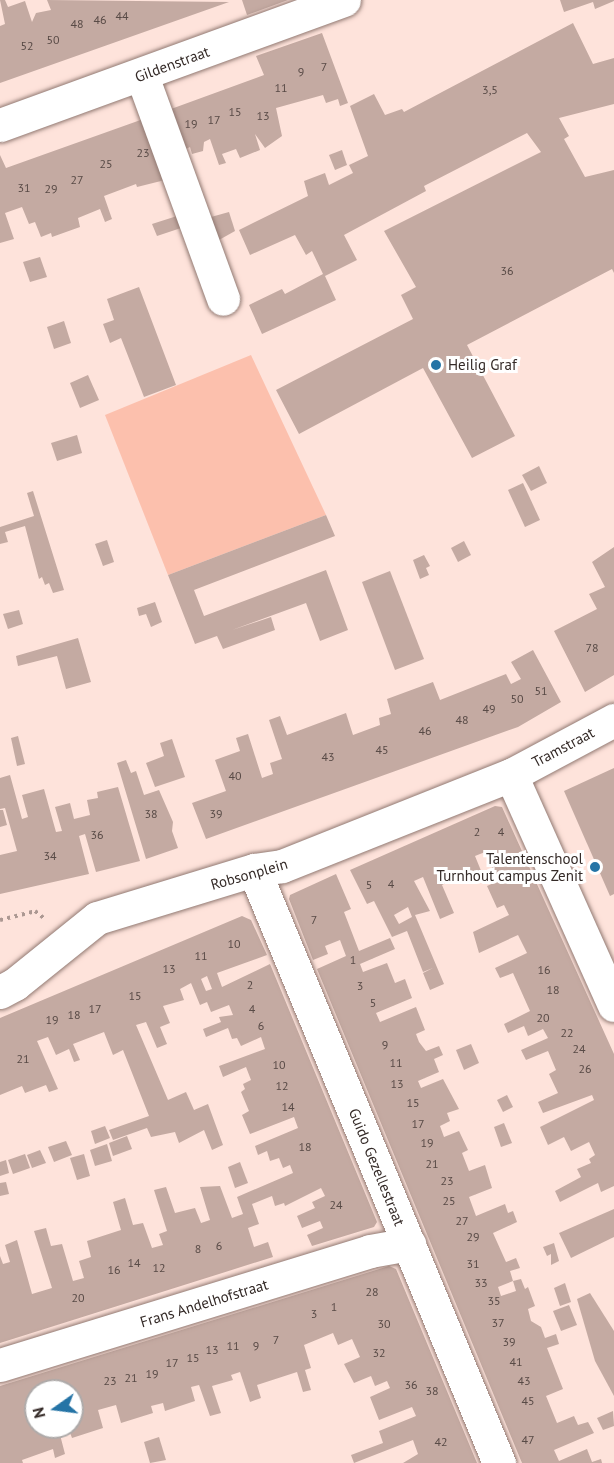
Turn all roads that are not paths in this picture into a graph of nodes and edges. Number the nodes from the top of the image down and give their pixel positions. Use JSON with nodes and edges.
{"nodes":[{"id":1,"x":344,"y":0,"type":"edge"},
{"id":2,"x":142,"y":76,"type":"junction"},
{"id":3,"x":0,"y":125,"type":"edge"},
{"id":4,"x":223,"y":299,"type":"dead end"},
{"id":5,"x":614,"y":720,"type":"edge"},
{"id":6,"x":511,"y":775,"type":"junction"},
{"id":7,"x":254,"y":870,"type":"junction"},
{"id":8,"x":0,"y":992,"type":"edge"},
{"id":9,"x":614,"y":1005,"type":"edge"},
{"id":10,"x":409,"y":1244,"type":"junction"},
{"id":11,"x":0,"y":1365,"type":"edge"},
{"id":12,"x":499,"y":1463,"type":"edge"}],
"edges":[{"from":1,"to":2,"type":"street","name":"Gildenstraat"},
{"from":2,"to":3,"type":"street","name":"Gildenstraat"},
{"from":2,"to":4,"type":"street"},
{"from":5,"to":6,"type":"street","name":"Tramstraat"},
{"from":6,"to":7,"type":"street","name":"Robsonplein"},
{"from":6,"to":9,"type":"street"},
{"from":7,"to":8,"type":"street","name":"Robsonplein"},
{"from":7,"to":10,"type":"street","name":"Guido Gezellestraat"},
{"from":10,"to":11,"type":"street","name":"Frans Andelhofstraat"},
{"from":10,"to":12,"type":"street","name":"Guido Gezellestraat"}]}
